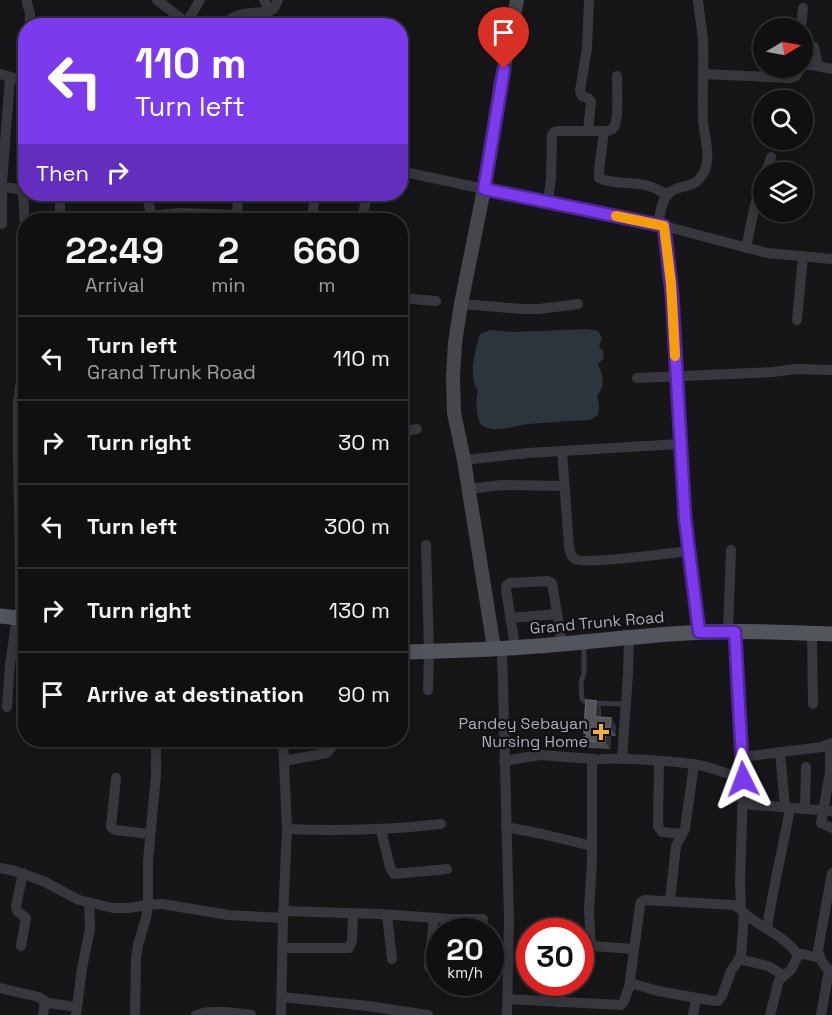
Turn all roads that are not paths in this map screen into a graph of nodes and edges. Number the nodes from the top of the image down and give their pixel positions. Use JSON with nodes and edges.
{"nodes":[{"id":1,"x":27,"y":0,"type":"edge"},
{"id":2,"x":157,"y":0,"type":"edge"},
{"id":3,"x":200,"y":0,"type":"edge"},
{"id":4,"x":264,"y":0,"type":"edge"},
{"id":5,"x":278,"y":0,"type":"edge"},
{"id":6,"x":517,"y":0,"type":"edge"},
{"id":7,"x":589,"y":0,"type":"edge"},
{"id":8,"x":698,"y":0,"type":"edge"},
{"id":9,"x":803,"y":8,"type":"dead end"},
{"id":10,"x":270,"y":11,"type":"junction"},
{"id":11,"x":30,"y":18,"type":"edge"},
{"id":12,"x":181,"y":18,"type":"edge"},
{"id":13,"x":192,"y":18,"type":"edge"},
{"id":14,"x":230,"y":18,"type":"edge"},
{"id":15,"x":802,"y":18,"type":"edge"},
{"id":16,"x":813,"y":46,"type":"edge"},
{"id":17,"x":813,"y":66,"type":"edge"},
{"id":18,"x":818,"y":66,"type":"junction"},
{"id":19,"x":832,"y":69,"type":"edge"},
{"id":20,"x":703,"y":74,"type":"junction"},
{"id":21,"x":617,"y":75,"type":"dead end"},
{"id":22,"x":5,"y":76,"type":"edge"},
{"id":23,"x":753,"y":76,"type":"edge"},
{"id":24,"x":588,"y":131,"type":"junction"},
{"id":25,"x":603,"y":131,"type":"junction"},
{"id":26,"x":3,"y":136,"type":"edge"},
{"id":27,"x":771,"y":157,"type":"dead end"},
{"id":28,"x":769,"y":162,"type":"edge"},
{"id":29,"x":408,"y":173,"type":"edge"},
{"id":30,"x":2,"y":184,"type":"edge"},
{"id":31,"x":472,"y":187,"type":"junction"},
{"id":32,"x":18,"y":189,"type":"edge"},
{"id":33,"x":668,"y":195,"type":"junction"},
{"id":34,"x":21,"y":201,"type":"edge"},
{"id":35,"x":548,"y":202,"type":"junction"},
{"id":36,"x":753,"y":215,"type":"edge"},
{"id":37,"x":661,"y":225,"type":"junction"},
{"id":38,"x":13,"y":226,"type":"edge"},
{"id":39,"x":746,"y":248,"type":"junction"},
{"id":40,"x":803,"y":256,"type":"junction"},
{"id":41,"x":832,"y":259,"type":"edge"},
{"id":42,"x":408,"y":299,"type":"edge"},
{"id":43,"x":436,"y":301,"type":"dead end"},
{"id":44,"x":461,"y":304,"type":"junction"},
{"id":45,"x":578,"y":304,"type":"dead end"},
{"id":46,"x":797,"y":320,"type":"dead end"},
{"id":47,"x":832,"y":370,"type":"edge"},
{"id":48,"x":676,"y":375,"type":"junction"},
{"id":49,"x":637,"y":378,"type":"dead end"},
{"id":50,"x":18,"y":403,"type":"edge"},
{"id":51,"x":417,"y":429,"type":"dead end"},
{"id":52,"x":408,"y":431,"type":"edge"},
{"id":53,"x":680,"y":444,"type":"junction"},
{"id":54,"x":562,"y":451,"type":"junction"},
{"id":55,"x":464,"y":460,"type":"junction"},
{"id":56,"x":564,"y":486,"type":"junction"},
{"id":57,"x":469,"y":489,"type":"junction"},
{"id":58,"x":18,"y":509,"type":"edge"},
{"id":59,"x":426,"y":545,"type":"dead end"},
{"id":60,"x":731,"y":550,"type":"dead end"},
{"id":61,"x":689,"y":551,"type":"junction"},
{"id":62,"x":507,"y":594,"type":"junction"},
{"id":63,"x":486,"y":598,"type":"junction"},
{"id":64,"x":557,"y":614,"type":"junction"},
{"id":65,"x":0,"y":616,"type":"edge"},
{"id":66,"x":510,"y":618,"type":"junction"},
{"id":67,"x":18,"y":619,"type":"edge"},
{"id":68,"x":18,"y":631,"type":"edge"},
{"id":69,"x":699,"y":632,"type":"junction"},
{"id":70,"x":731,"y":632,"type":"junction"},
{"id":71,"x":812,"y":634,"type":"junction"},
{"id":72,"x":832,"y":634,"type":"edge"},
{"id":73,"x":628,"y":637,"type":"junction"},
{"id":74,"x":584,"y":642,"type":"junction"},
{"id":75,"x":562,"y":644,"type":"junction"},
{"id":76,"x":494,"y":649,"type":"junction"},
{"id":77,"x":429,"y":651,"type":"junction"},
{"id":78,"x":408,"y":652,"type":"edge"},
{"id":79,"x":429,"y":690,"type":"dead end"},
{"id":80,"x":625,"y":704,"type":"junction"},
{"id":81,"x":813,"y":704,"type":"dead end"},
{"id":82,"x":7,"y":707,"type":"dead end"},
{"id":83,"x":831,"y":743,"type":"edge"},
{"id":84,"x":156,"y":747,"type":"edge"},
{"id":85,"x":283,"y":747,"type":"edge"},
{"id":86,"x":331,"y":747,"type":"edge"},
{"id":87,"x":780,"y":752,"type":"junction"},
{"id":88,"x":742,"y":757,"type":"junction"},
{"id":89,"x":594,"y":759,"type":"junction"},
{"id":90,"x":622,"y":759,"type":"junction"},
{"id":91,"x":284,"y":761,"type":"junction"},
{"id":92,"x":504,"y":761,"type":"junction"},
{"id":93,"x":659,"y":761,"type":"junction"},
{"id":94,"x":694,"y":764,"type":"junction"},
{"id":95,"x":806,"y":767,"type":"dead end"},
{"id":96,"x":116,"y":778,"type":"dead end"},
{"id":97,"x":743,"y":779,"type":"junction"},
{"id":98,"x":743,"y":804,"type":"junction"},
{"id":99,"x":787,"y":808,"type":"junction"},
{"id":100,"x":805,"y":809,"type":"junction"},
{"id":101,"x":828,"y":811,"type":"edge"},
{"id":102,"x":441,"y":824,"type":"dead end"},
{"id":103,"x":506,"y":827,"type":"junction"},
{"id":104,"x":832,"y":828,"type":"edge"},
{"id":105,"x":287,"y":830,"type":"junction"},
{"id":106,"x":381,"y":830,"type":"junction"},
{"id":107,"x":150,"y":834,"type":"junction"},
{"id":108,"x":682,"y":834,"type":"junction"},
{"id":109,"x":592,"y":846,"type":"junction"},
{"id":110,"x":0,"y":868,"type":"edge"},
{"id":111,"x":447,"y":869,"type":"dead end"},
{"id":112,"x":22,"y":873,"type":"junction"},
{"id":113,"x":832,"y":873,"type":"edge"},
{"id":114,"x":670,"y":900,"type":"junction"},
{"id":115,"x":89,"y":903,"type":"junction"},
{"id":116,"x":148,"y":904,"type":"junction"},
{"id":117,"x":742,"y":911,"type":"junction"},
{"id":118,"x":353,"y":914,"type":"junction"},
{"id":119,"x":283,"y":915,"type":"junction"},
{"id":120,"x":387,"y":915,"type":"junction"},
{"id":121,"x":434,"y":918,"type":"edge"},
{"id":122,"x":588,"y":918,"type":"edge"},
{"id":123,"x":766,"y":927,"type":"junction"},
{"id":124,"x":21,"y":946,"type":"dead end"},
{"id":125,"x":594,"y":947,"type":"edge"},
{"id":126,"x":283,"y":948,"type":"junction"},
{"id":127,"x":633,"y":949,"type":"junction"},
{"id":128,"x":798,"y":955,"type":"junction"},
{"id":129,"x":820,"y":958,"type":"junction"},
{"id":130,"x":392,"y":959,"type":"dead end"},
{"id":131,"x":739,"y":959,"type":"junction"},
{"id":132,"x":831,"y":970,"type":"edge"},
{"id":133,"x":783,"y":975,"type":"junction"},
{"id":134,"x":0,"y":988,"type":"edge"},
{"id":135,"x":628,"y":988,"type":"junction"},
{"id":136,"x":559,"y":996,"type":"edge"},
{"id":137,"x":282,"y":997,"type":"junction"},
{"id":138,"x":696,"y":998,"type":"junction"},
{"id":139,"x":508,"y":999,"type":"junction"},
{"id":140,"x":45,"y":1001,"type":"junction"},
{"id":141,"x":558,"y":1002,"type":"junction"},
{"id":142,"x":77,"y":1011,"type":"edge"},
{"id":143,"x":402,"y":1013,"type":"edge"},
{"id":144,"x":43,"y":1015,"type":"edge"},
{"id":145,"x":135,"y":1015,"type":"edge"},
{"id":146,"x":196,"y":1015,"type":"edge"},
{"id":147,"x":251,"y":1015,"type":"edge"},
{"id":148,"x":281,"y":1015,"type":"edge"},
{"id":149,"x":428,"y":1015,"type":"edge"},
{"id":150,"x":507,"y":1015,"type":"edge"},
{"id":151,"x":693,"y":1015,"type":"edge"},
{"id":152,"x":770,"y":1015,"type":"edge"},
{"id":153,"x":821,"y":1015,"type":"edge"}],
"edges":[{"from":1,"to":11,"type":"street"},
{"from":2,"to":12,"type":"street"},
{"from":3,"to":13,"type":"street"},
{"from":4,"to":10,"type":"street"},
{"from":5,"to":10,"type":"street"},
{"from":6,"to":31,"type":"street"},
{"from":7,"to":24,"type":"street"},
{"from":8,"to":20,"type":"street"},
{"from":9,"to":15,"type":"street"},
{"from":10,"to":14,"type":"street"},
{"from":16,"to":18,"type":"street"},
{"from":17,"to":18,"type":"street"},
{"from":18,"to":19,"type":"street"},
{"from":20,"to":23,"type":"street"},
{"from":20,"to":33,"type":"street"},
{"from":21,"to":25,"type":"street"},
{"from":22,"to":26,"type":"street"},
{"from":24,"to":25,"type":"street"},
{"from":24,"to":35,"type":"street"},
{"from":25,"to":33,"type":"street"},
{"from":26,"to":30,"type":"street"},
{"from":27,"to":28,"type":"street"},
{"from":29,"to":31,"type":"street"},
{"from":30,"to":32,"type":"street"},
{"from":30,"to":38,"type":"street"},
{"from":31,"to":35,"type":"street"},
{"from":31,"to":44,"type":"street"},
{"from":33,"to":37,"type":"street"},
{"from":34,"to":38,"type":"street"},
{"from":35,"to":37,"type":"street"},
{"from":36,"to":39,"type":"street"},
{"from":37,"to":39,"type":"street"},
{"from":37,"to":48,"type":"street"},
{"from":39,"to":40,"type":"street"},
{"from":40,"to":41,"type":"street"},
{"from":40,"to":46,"type":"street"},
{"from":42,"to":43,"type":"street"},
{"from":44,"to":45,"type":"street"},
{"from":44,"to":55,"type":"street"},
{"from":47,"to":48,"type":"street"},
{"from":48,"to":49,"type":"street"},
{"from":48,"to":53,"type":"street"},
{"from":50,"to":58,"type":"street"},
{"from":51,"to":52,"type":"street"},
{"from":53,"to":54,"type":"street"},
{"from":53,"to":61,"type":"street"},
{"from":54,"to":55,"type":"street"},
{"from":54,"to":56,"type":"street"},
{"from":55,"to":57,"type":"street"},
{"from":56,"to":57,"type":"street"},
{"from":56,"to":61,"type":"street"},
{"from":57,"to":63,"type":"street"},
{"from":59,"to":77,"type":"street"},
{"from":60,"to":70,"type":"street"},
{"from":61,"to":69,"type":"street"},
{"from":62,"to":63,"type":"street"},
{"from":62,"to":64,"type":"street"},
{"from":62,"to":66,"type":"street"},
{"from":63,"to":76,"type":"street"},
{"from":64,"to":66,"type":"street"},
{"from":64,"to":75,"type":"street"},
{"from":65,"to":67,"type":"main road"},
{"from":66,"to":76,"type":"street"},
{"from":68,"to":82,"type":"street"},
{"from":69,"to":70,"type":"main road","name":"Grand Trunk Road"},
{"from":69,"to":73,"type":"main road","name":"Grand Trunk Road"},
{"from":70,"to":71,"type":"main road","name":"Grand Trunk Road"},
{"from":70,"to":88,"type":"street"},
{"from":71,"to":72,"type":"main road","name":"Grand Trunk Road"},
{"from":71,"to":81,"type":"street"},
{"from":73,"to":74,"type":"main road","name":"Grand Trunk Road"},
{"from":73,"to":80,"type":"street"},
{"from":74,"to":75,"type":"main road","name":"Grand Trunk Road"},
{"from":74,"to":80,"type":"lane"},
{"from":75,"to":76,"type":"main road","name":"Grand Trunk Road"},
{"from":76,"to":77,"type":"main road","name":"Grand Trunk Road"},
{"from":76,"to":92,"type":"street"},
{"from":77,"to":78,"type":"main road","name":"Grand Trunk Road"},
{"from":77,"to":79,"type":"street"},
{"from":80,"to":90,"type":"street"},
{"from":83,"to":87,"type":"street"},
{"from":83,"to":101,"type":"street"},
{"from":84,"to":107,"type":"street"},
{"from":85,"to":91,"type":"street"},
{"from":86,"to":91,"type":"street"},
{"from":87,"to":88,"type":"street"},
{"from":87,"to":99,"type":"street"},
{"from":88,"to":97,"type":"street"},
{"from":89,"to":90,"type":"street"},
{"from":89,"to":92,"type":"street"},
{"from":89,"to":109,"type":"street"},
{"from":90,"to":93,"type":"street"},
{"from":91,"to":105,"type":"street"},
{"from":92,"to":103,"type":"street"},
{"from":93,"to":94,"type":"street"},
{"from":93,"to":108,"type":"street"},
{"from":94,"to":97,"type":"street"},
{"from":94,"to":108,"type":"street"},
{"from":95,"to":100,"type":"street"},
{"from":96,"to":107,"type":"street"},
{"from":97,"to":98,"type":"street"},
{"from":98,"to":99,"type":"street"},
{"from":98,"to":117,"type":"street"},
{"from":99,"to":100,"type":"street"},
{"from":99,"to":123,"type":"street"},
{"from":100,"to":101,"type":"street"},
{"from":101,"to":104,"type":"street"},
{"from":102,"to":106,"type":"street"},
{"from":103,"to":109,"type":"street"},
{"from":103,"to":139,"type":"street"},
{"from":105,"to":106,"type":"street"},
{"from":105,"to":119,"type":"street"},
{"from":106,"to":111,"type":"street"},
{"from":107,"to":116,"type":"street"},
{"from":108,"to":114,"type":"street"},
{"from":109,"to":122,"type":"street"},
{"from":110,"to":112,"type":"street"},
{"from":112,"to":115,"type":"street"},
{"from":112,"to":124,"type":"street"},
{"from":113,"to":129,"type":"street"},
{"from":114,"to":117,"type":"street"},
{"from":114,"to":127,"type":"street"},
{"from":115,"to":116,"type":"street"},
{"from":115,"to":142,"type":"street"},
{"from":116,"to":119,"type":"street"},
{"from":116,"to":145,"type":"street"},
{"from":117,"to":123,"type":"street"},
{"from":117,"to":131,"type":"street"},
{"from":118,"to":119,"type":"street"},
{"from":118,"to":120,"type":"street"},
{"from":118,"to":126,"type":"street"},
{"from":119,"to":126,"type":"street"},
{"from":120,"to":121,"type":"street"},
{"from":120,"to":130,"type":"street"},
{"from":123,"to":128,"type":"street"},
{"from":125,"to":127,"type":"street"},
{"from":126,"to":137,"type":"street"},
{"from":127,"to":135,"type":"street"},
{"from":128,"to":129,"type":"street"},
{"from":128,"to":133,"type":"street"},
{"from":129,"to":132,"type":"street"},
{"from":131,"to":133,"type":"street"},
{"from":131,"to":138,"type":"street"},
{"from":132,"to":153,"type":"street"},
{"from":133,"to":152,"type":"street"},
{"from":134,"to":140,"type":"street"},
{"from":135,"to":138,"type":"street"},
{"from":135,"to":141,"type":"street"},
{"from":136,"to":141,"type":"street"},
{"from":137,"to":143,"type":"street"},
{"from":137,"to":148,"type":"street"},
{"from":138,"to":151,"type":"street"},
{"from":139,"to":141,"type":"street"},
{"from":139,"to":150,"type":"street"},
{"from":140,"to":142,"type":"street"},
{"from":140,"to":144,"type":"street"},
{"from":143,"to":149,"type":"street"},
{"from":146,"to":147,"type":"street"}]}
